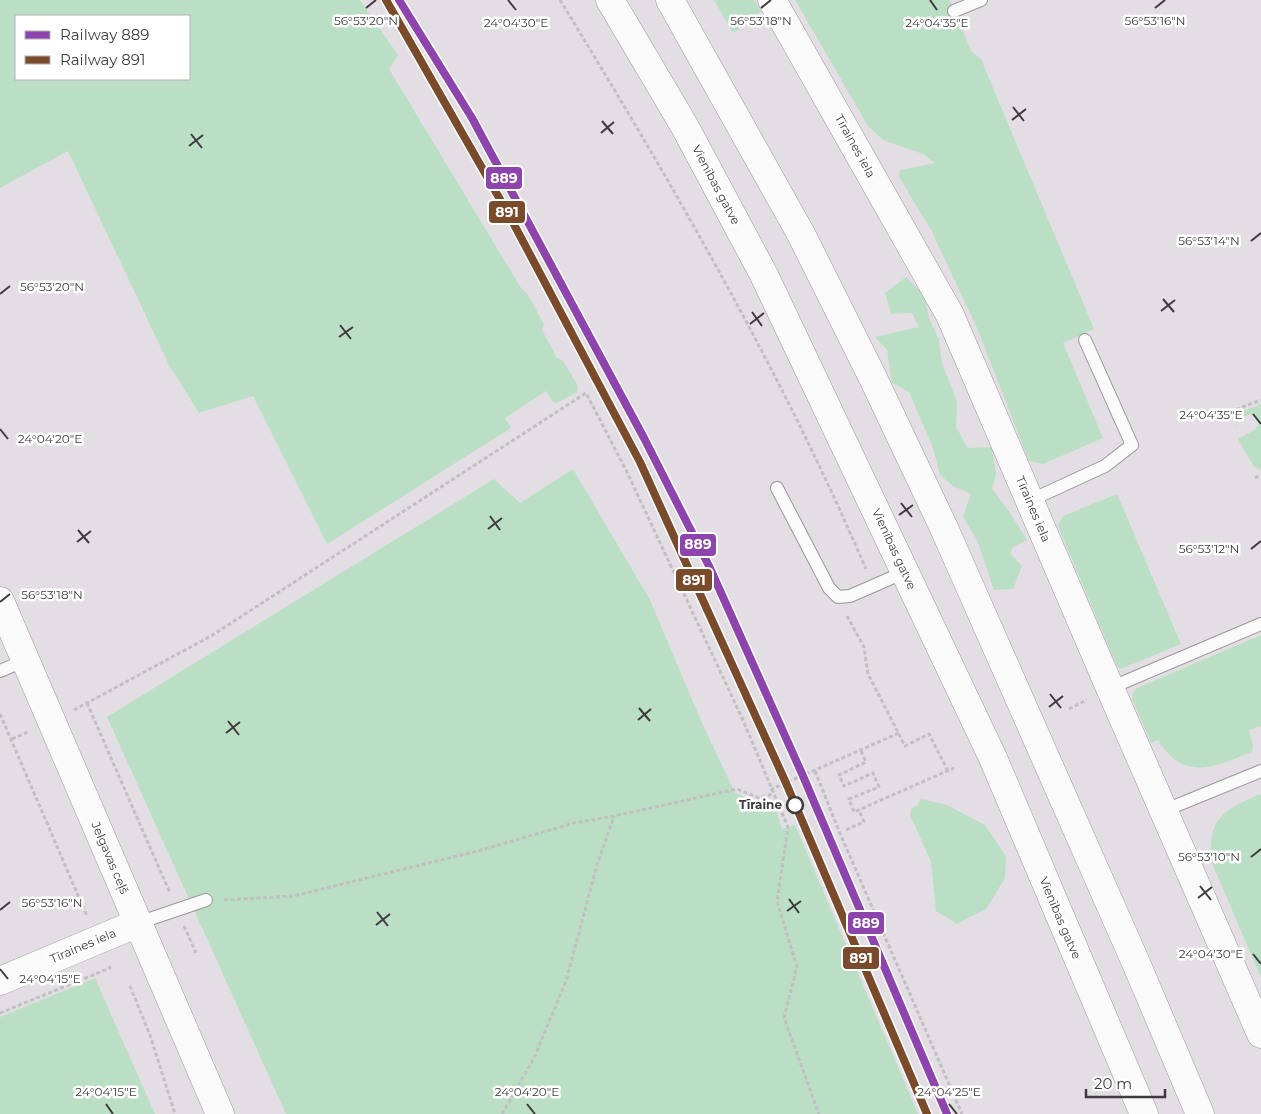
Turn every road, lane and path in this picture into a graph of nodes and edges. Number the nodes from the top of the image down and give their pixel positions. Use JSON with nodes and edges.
{"nodes":[{"id":1,"x":560,"y":0,"type":"edge"},
{"id":2,"x":610,"y":0,"type":"edge"},
{"id":3,"x":670,"y":0,"type":"edge"},
{"id":4,"x":772,"y":0,"type":"edge"},
{"id":5,"x":981,"y":0,"type":"edge"},
{"id":6,"x":954,"y":11,"type":"dead end"},
{"id":7,"x":1085,"y":340,"type":"dead end"},
{"id":8,"x":1261,"y":400,"type":"edge"},
{"id":9,"x":1230,"y":412,"type":"dead end"},
{"id":10,"x":1261,"y":476,"type":"edge"},
{"id":11,"x":1255,"y":478,"type":"dead end"},
{"id":12,"x":777,"y":488,"type":"dead end"},
{"id":13,"x":1029,"y":501,"type":"junction"},
{"id":14,"x":905,"y":572,"type":"junction"},
{"id":15,"x":873,"y":586,"type":"junction"},
{"id":16,"x":0,"y":601,"type":"edge"},
{"id":17,"x":848,"y":616,"type":"dead end"},
{"id":18,"x":1261,"y":624,"type":"edge"},
{"id":19,"x":26,"y":660,"type":"junction"},
{"id":20,"x":0,"y":671,"type":"edge"},
{"id":21,"x":1100,"y":694,"type":"junction"},
{"id":22,"x":87,"y":703,"type":"junction"},
{"id":23,"x":1069,"y":709,"type":"dead end"},
{"id":24,"x":0,"y":714,"type":"edge"},
{"id":25,"x":51,"y":721,"type":"junction"},
{"id":26,"x":899,"y":734,"type":"junction"},
{"id":27,"x":12,"y":740,"type":"junction"},
{"id":28,"x":861,"y":751,"type":"junction"},
{"id":29,"x":954,"y":768,"type":"dead end"},
{"id":30,"x":815,"y":771,"type":"junction"},
{"id":31,"x":948,"y":771,"type":"junction"},
{"id":32,"x":1261,"y":771,"type":"edge"},
{"id":33,"x":772,"y":789,"type":"junction"},
{"id":34,"x":859,"y":810,"type":"junction"},
{"id":35,"x":1163,"y":811,"type":"junction"},
{"id":36,"x":614,"y":816,"type":"junction"},
{"id":37,"x":846,"y":830,"type":"dead end"},
{"id":38,"x":206,"y":900,"type":"joint"},
{"id":39,"x":178,"y":910,"type":"junction"},
{"id":40,"x":138,"y":923,"type":"junction"},
{"id":41,"x":98,"y":940,"type":"junction"},
{"id":42,"x":196,"y":953,"type":"dead end"},
{"id":43,"x":0,"y":980,"type":"edge"},
{"id":44,"x":130,"y":986,"type":"dead end"},
{"id":45,"x":0,"y":1013,"type":"edge"},
{"id":46,"x":1261,"y":1034,"type":"edge"},
{"id":47,"x":175,"y":1114,"type":"edge"},
{"id":48,"x":220,"y":1114,"type":"edge"},
{"id":49,"x":502,"y":1114,"type":"edge"},
{"id":50,"x":819,"y":1114,"type":"edge"},
{"id":51,"x":962,"y":1114,"type":"edge"},
{"id":52,"x":1144,"y":1114,"type":"edge"},
{"id":53,"x":1200,"y":1114,"type":"edge"}],
"edges":[{"from":1,"to":15,"type":"path"},
{"from":2,"to":14,"type":"main road","name":"Vienības gatve"},
{"from":3,"to":53,"type":"main road"},
{"from":4,"to":13,"type":"main road","name":"Tīraines iela"},
{"from":5,"to":6,"type":"lane"},
{"from":7,"to":13,"type":"lane"},
{"from":8,"to":9,"type":"path"},
{"from":10,"to":11,"type":"path"},
{"from":12,"to":15,"type":"lane"},
{"from":13,"to":21,"type":"main road","name":"Tīraines iela"},
{"from":14,"to":15,"type":"lane"},
{"from":14,"to":52,"type":"main road","name":"Vienības gatve"},
{"from":16,"to":19,"type":"main road","name":"Jelgavas ceļš"},
{"from":17,"to":26,"type":"path"},
{"from":18,"to":21,"type":"lane"},
{"from":19,"to":20,"type":"lane"},
{"from":19,"to":25,"type":"main road","name":"Jelgavas ceļš"},
{"from":21,"to":23,"type":"path"},
{"from":21,"to":35,"type":"main road","name":"Tīraines iela"},
{"from":22,"to":25,"type":"path"},
{"from":22,"to":33,"type":"path"},
{"from":22,"to":39,"type":"path"},
{"from":24,"to":27,"type":"path"},
{"from":25,"to":27,"type":"path"},
{"from":25,"to":40,"type":"main road","name":"Jelgavas ceļš"},
{"from":26,"to":28,"type":"path"},
{"from":26,"to":31,"type":"path"},
{"from":27,"to":41,"type":"path"},
{"from":28,"to":30,"type":"path"},
{"from":28,"to":34,"type":"path"},
{"from":29,"to":31,"type":"path"},
{"from":30,"to":33,"type":"path"},
{"from":30,"to":51,"type":"path"},
{"from":31,"to":34,"type":"path"},
{"from":32,"to":35,"type":"lane"},
{"from":33,"to":36,"type":"path"},
{"from":33,"to":50,"type":"path"},
{"from":34,"to":37,"type":"path"},
{"from":35,"to":46,"type":"main road","name":"Tīraines iela"},
{"from":36,"to":38,"type":"path"},
{"from":36,"to":49,"type":"path"},
{"from":38,"to":39,"type":"lane"},
{"from":39,"to":40,"type":"lane"},
{"from":39,"to":42,"type":"path"},
{"from":40,"to":41,"type":"main road","name":"Tīraines iela"},
{"from":40,"to":48,"type":"main road","name":"Jelgavas ceļš"},
{"from":41,"to":43,"type":"main road","name":"Tīraines iela"},
{"from":41,"to":45,"type":"path"},
{"from":44,"to":47,"type":"path"}]}
